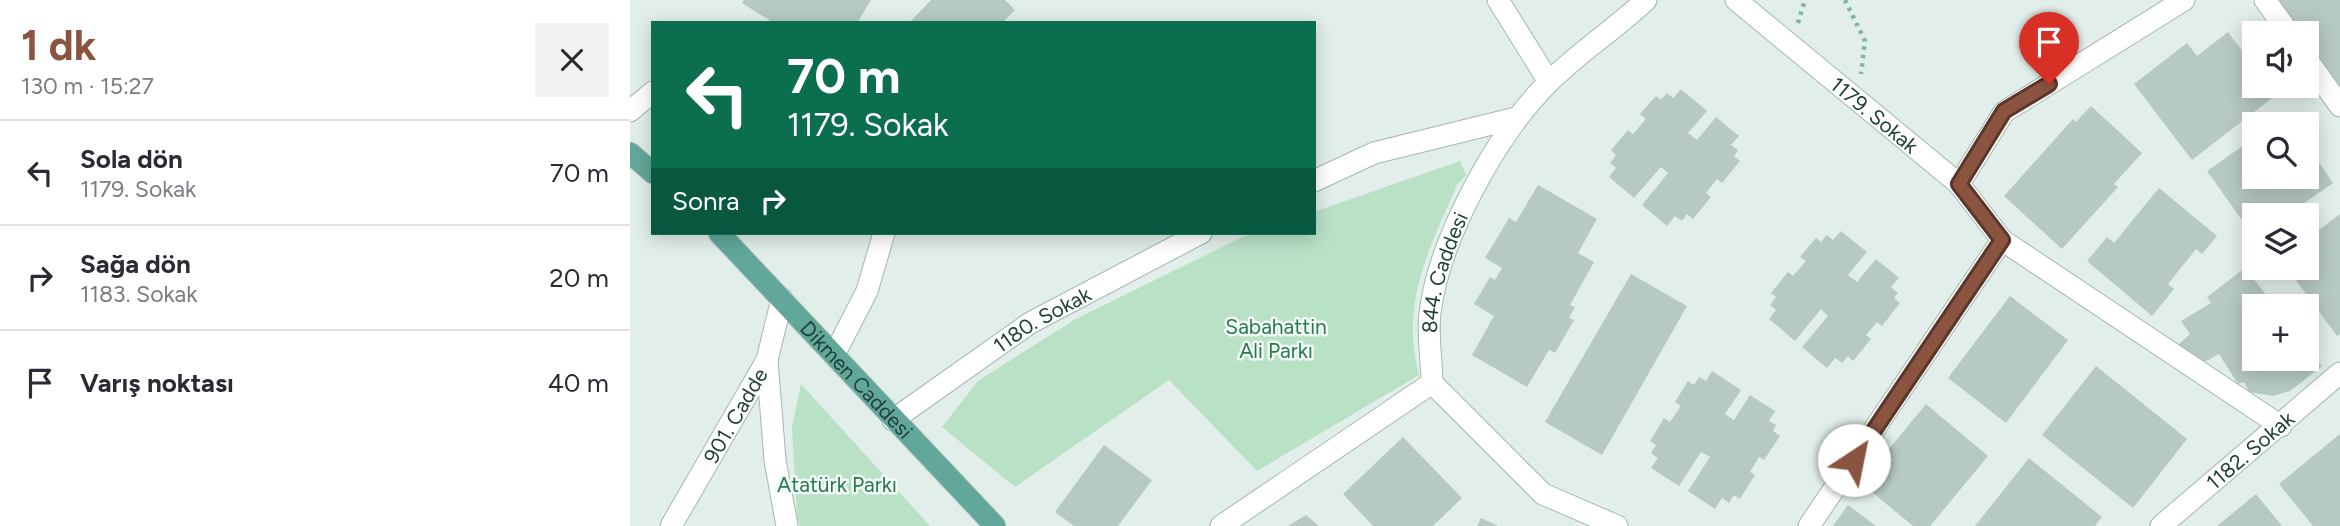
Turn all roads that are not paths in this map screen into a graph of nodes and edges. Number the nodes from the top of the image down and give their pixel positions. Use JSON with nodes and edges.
{"nodes":[{"id":1,"x":1498,"y":0,"type":"edge"},
{"id":2,"x":1646,"y":0,"type":"edge"},
{"id":3,"x":1736,"y":0,"type":"edge"},
{"id":4,"x":2184,"y":0,"type":"edge"},
{"id":5,"x":2265,"y":0,"type":"edge"},
{"id":6,"x":2280,"y":21,"type":"edge"},
{"id":7,"x":2319,"y":76,"type":"edge"},
{"id":8,"x":1549,"y":82,"type":"junction"},
{"id":9,"x":651,"y":94,"type":"edge"},
{"id":10,"x":2340,"y":106,"type":"edge"},
{"id":11,"x":630,"y":111,"type":"edge"},
{"id":12,"x":1516,"y":118,"type":"junction"},
{"id":13,"x":630,"y":153,"type":"edge"},
{"id":14,"x":651,"y":171,"type":"edge"},
{"id":15,"x":1316,"y":180,"type":"edge"},
{"id":16,"x":1959,"y":184,"type":"junction"},
{"id":17,"x":721,"y":235,"type":"edge"},
{"id":18,"x":883,"y":235,"type":"edge"},
{"id":19,"x":1197,"y":235,"type":"edge"},
{"id":20,"x":2002,"y":240,"type":"junction"},
{"id":21,"x":782,"y":299,"type":"junction"},
{"id":22,"x":834,"y":355,"type":"junction"},
{"id":23,"x":767,"y":360,"type":"junction"},
{"id":24,"x":2340,"y":373,"type":"edge"},
{"id":25,"x":1433,"y":383,"type":"junction"},
{"id":26,"x":894,"y":421,"type":"junction"},
{"id":27,"x":2280,"y":426,"type":"junction"},
{"id":28,"x":671,"y":526,"type":"edge"},
{"id":29,"x":787,"y":526,"type":"edge"},
{"id":30,"x":995,"y":526,"type":"edge"},
{"id":31,"x":1221,"y":526,"type":"edge"},
{"id":32,"x":1617,"y":526,"type":"edge"},
{"id":33,"x":1810,"y":526,"type":"edge"},
{"id":34,"x":2161,"y":526,"type":"edge"}],
"edges":[{"from":1,"to":8,"type":"street"},
{"from":2,"to":8,"type":"street","name":"844. Caddesi"},
{"from":3,"to":16,"type":"street","name":"1179. Sokak"},
{"from":4,"to":16,"type":"street"},
{"from":5,"to":6,"type":"street"},
{"from":7,"to":10,"type":"street"},
{"from":8,"to":12,"type":"street","name":"844. Caddesi"},
{"from":9,"to":11,"type":"street"},
{"from":12,"to":15,"type":"street"},
{"from":12,"to":25,"type":"street","name":"844. Caddesi"},
{"from":13,"to":14,"type":"main road"},
{"from":16,"to":20,"type":"street","name":"1179. Sokak"},
{"from":17,"to":21,"type":"main road","name":"Dikmen Caddesi"},
{"from":18,"to":22,"type":"street"},
{"from":19,"to":26,"type":"street","name":"1180. Sokak"},
{"from":20,"to":27,"type":"street","name":"1179. Sokak"},
{"from":20,"to":33,"type":"street"},
{"from":21,"to":22,"type":"main road","name":"Dikmen Caddesi"},
{"from":21,"to":23,"type":"street","name":"901. Cadde"},
{"from":22,"to":26,"type":"main road","name":"Dikmen Caddesi"},
{"from":23,"to":28,"type":"street","name":"901. Cadde"},
{"from":23,"to":29,"type":"street"},
{"from":24,"to":27,"type":"street","name":"1182. Sokak"},
{"from":25,"to":31,"type":"street"},
{"from":25,"to":32,"type":"street"},
{"from":26,"to":30,"type":"main road","name":"Dikmen Caddesi"},
{"from":27,"to":34,"type":"street","name":"1182. Sokak"}]}
